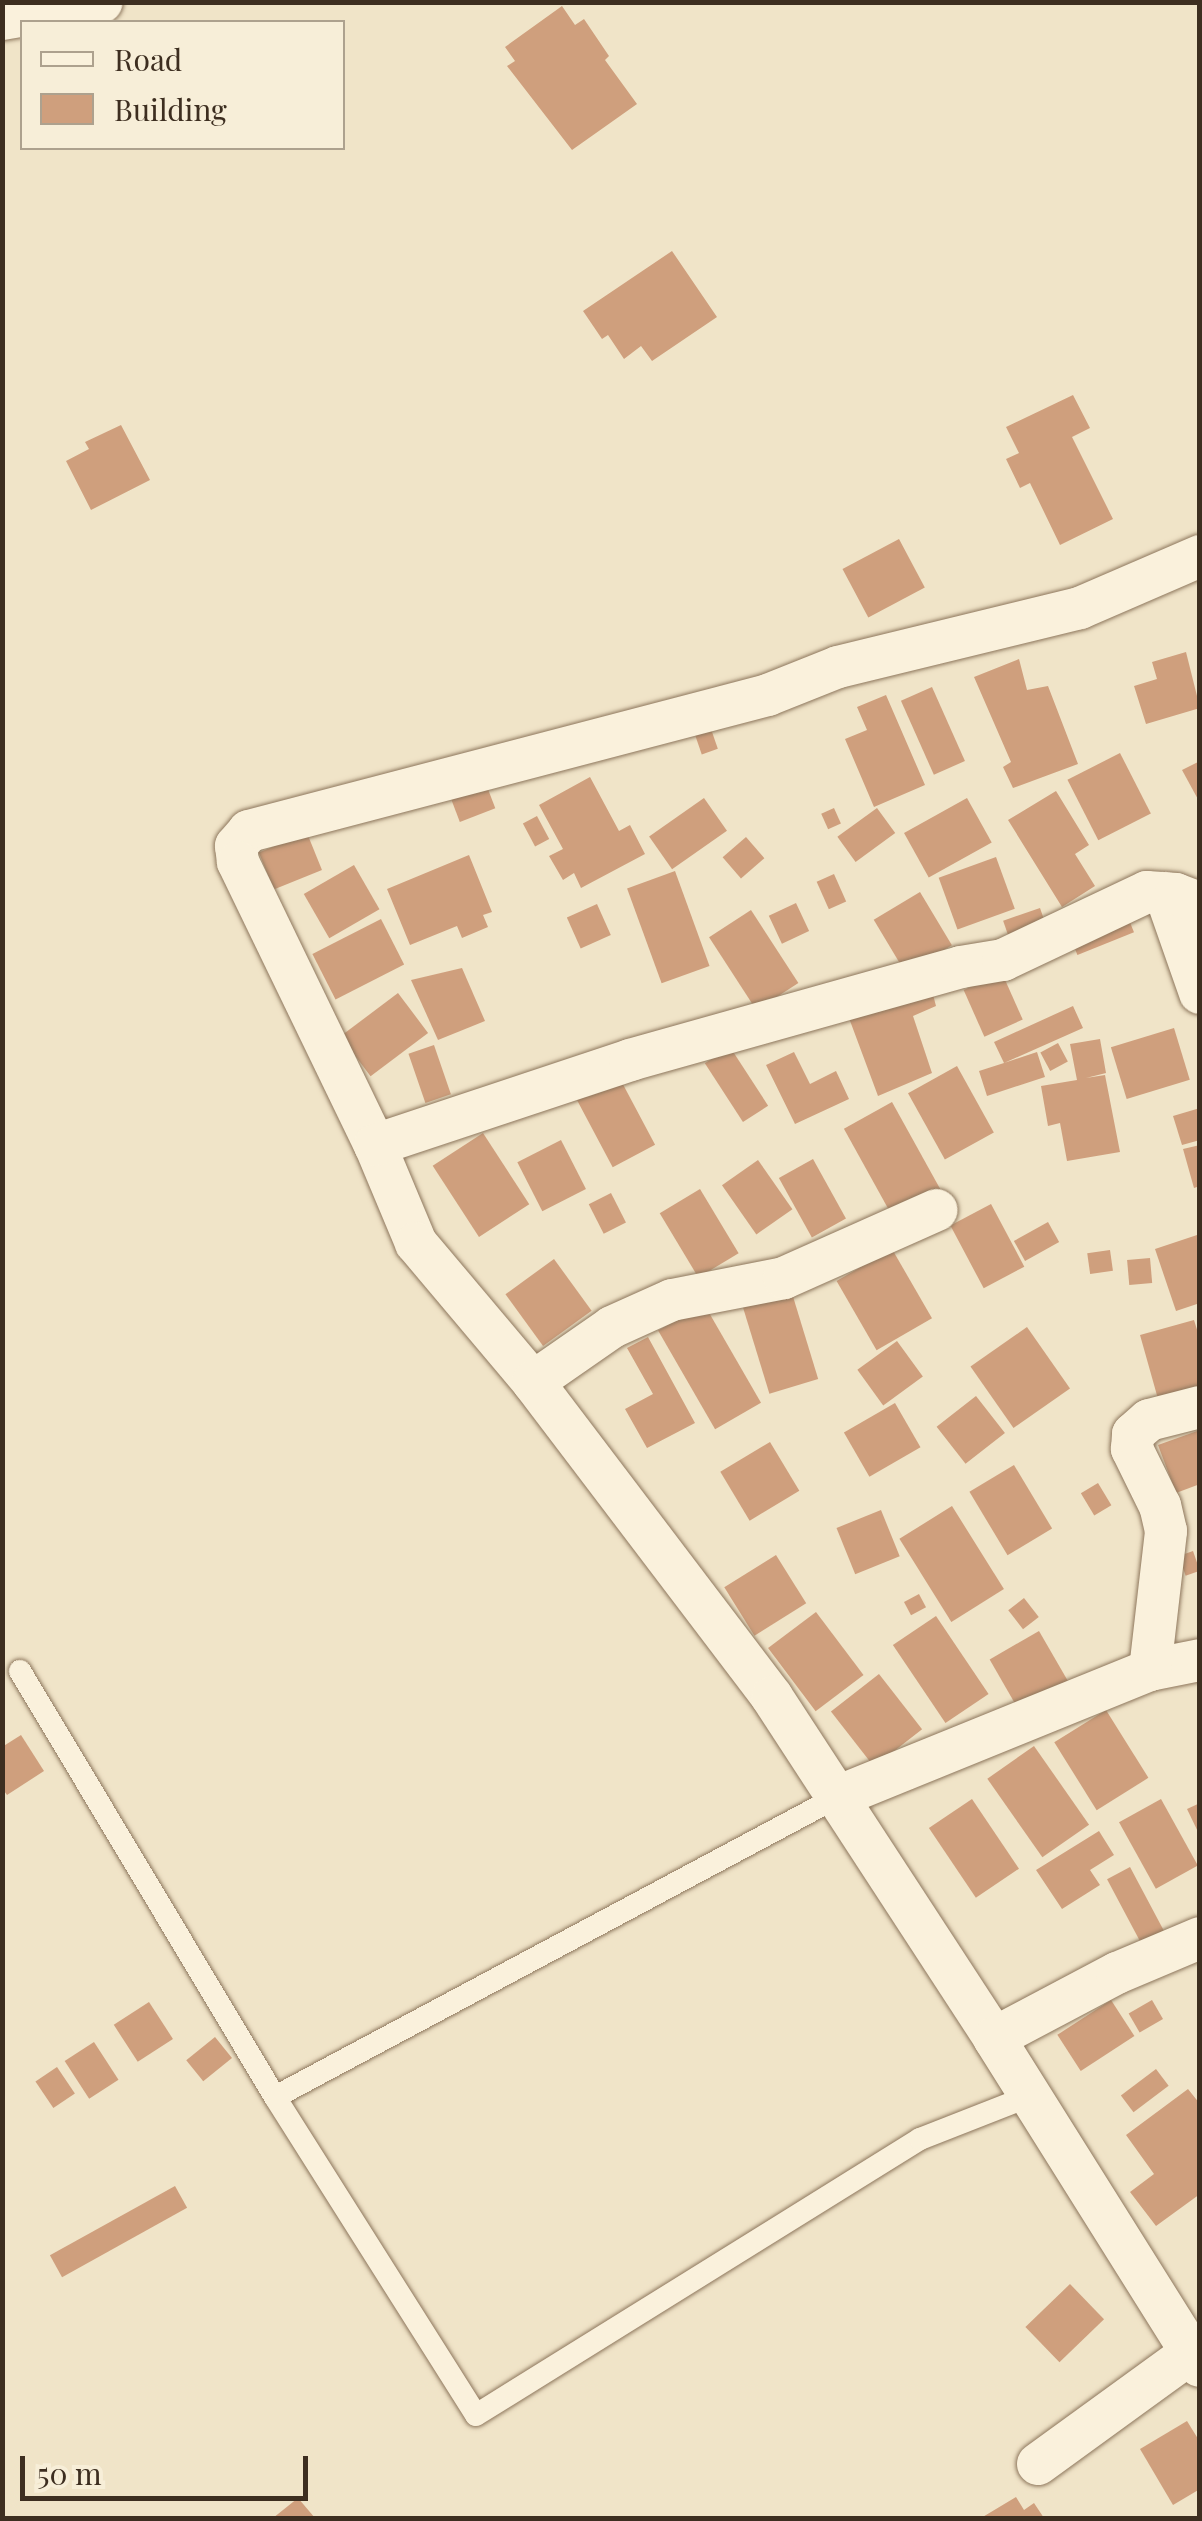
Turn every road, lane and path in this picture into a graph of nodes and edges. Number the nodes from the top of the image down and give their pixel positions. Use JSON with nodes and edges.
{"nodes":[{"id":1,"x":102,"y":2,"type":"edge"},
{"id":2,"x":2,"y":19,"type":"edge"},
{"id":3,"x":1200,"y":556,"type":"edge"},
{"id":4,"x":1182,"y":898,"type":"edge"},
{"id":5,"x":1200,"y":993,"type":"edge"},
{"id":6,"x":375,"y":1145,"type":"junction"},
{"id":7,"x":937,"y":1210,"type":"dead end"},
{"id":8,"x":533,"y":1382,"type":"junction"},
{"id":9,"x":1200,"y":1407,"type":"edge"},
{"id":10,"x":1200,"y":1660,"type":"edge"},
{"id":11,"x":1150,"y":1670,"type":"junction"},
{"id":12,"x":20,"y":1672,"type":"dead end"},
{"id":13,"x":837,"y":1797,"type":"junction"},
{"id":14,"x":1200,"y":1938,"type":"edge"},
{"id":15,"x":994,"y":2038,"type":"junction"},
{"id":16,"x":1027,"y":2096,"type":"junction"},
{"id":17,"x":275,"y":2098,"type":"junction"},
{"id":18,"x":1195,"y":2359,"type":"edge"},
{"id":19,"x":1038,"y":2464,"type":"dead end"}],
"edges":[{"from":1,"to":2,"type":"street"},
{"from":3,"to":6,"type":"street"},
{"from":4,"to":5,"type":"street"},
{"from":4,"to":6,"type":"street"},
{"from":6,"to":8,"type":"street"},
{"from":7,"to":8,"type":"street"},
{"from":8,"to":13,"type":"street"},
{"from":9,"to":11,"type":"street"},
{"from":10,"to":11,"type":"street"},
{"from":11,"to":13,"type":"street"},
{"from":12,"to":17,"type":"lane"},
{"from":13,"to":15,"type":"street"},
{"from":13,"to":17,"type":"lane"},
{"from":14,"to":15,"type":"street"},
{"from":15,"to":16,"type":"street"},
{"from":16,"to":17,"type":"lane"},
{"from":16,"to":18,"type":"street"},
{"from":18,"to":19,"type":"street"}]}
